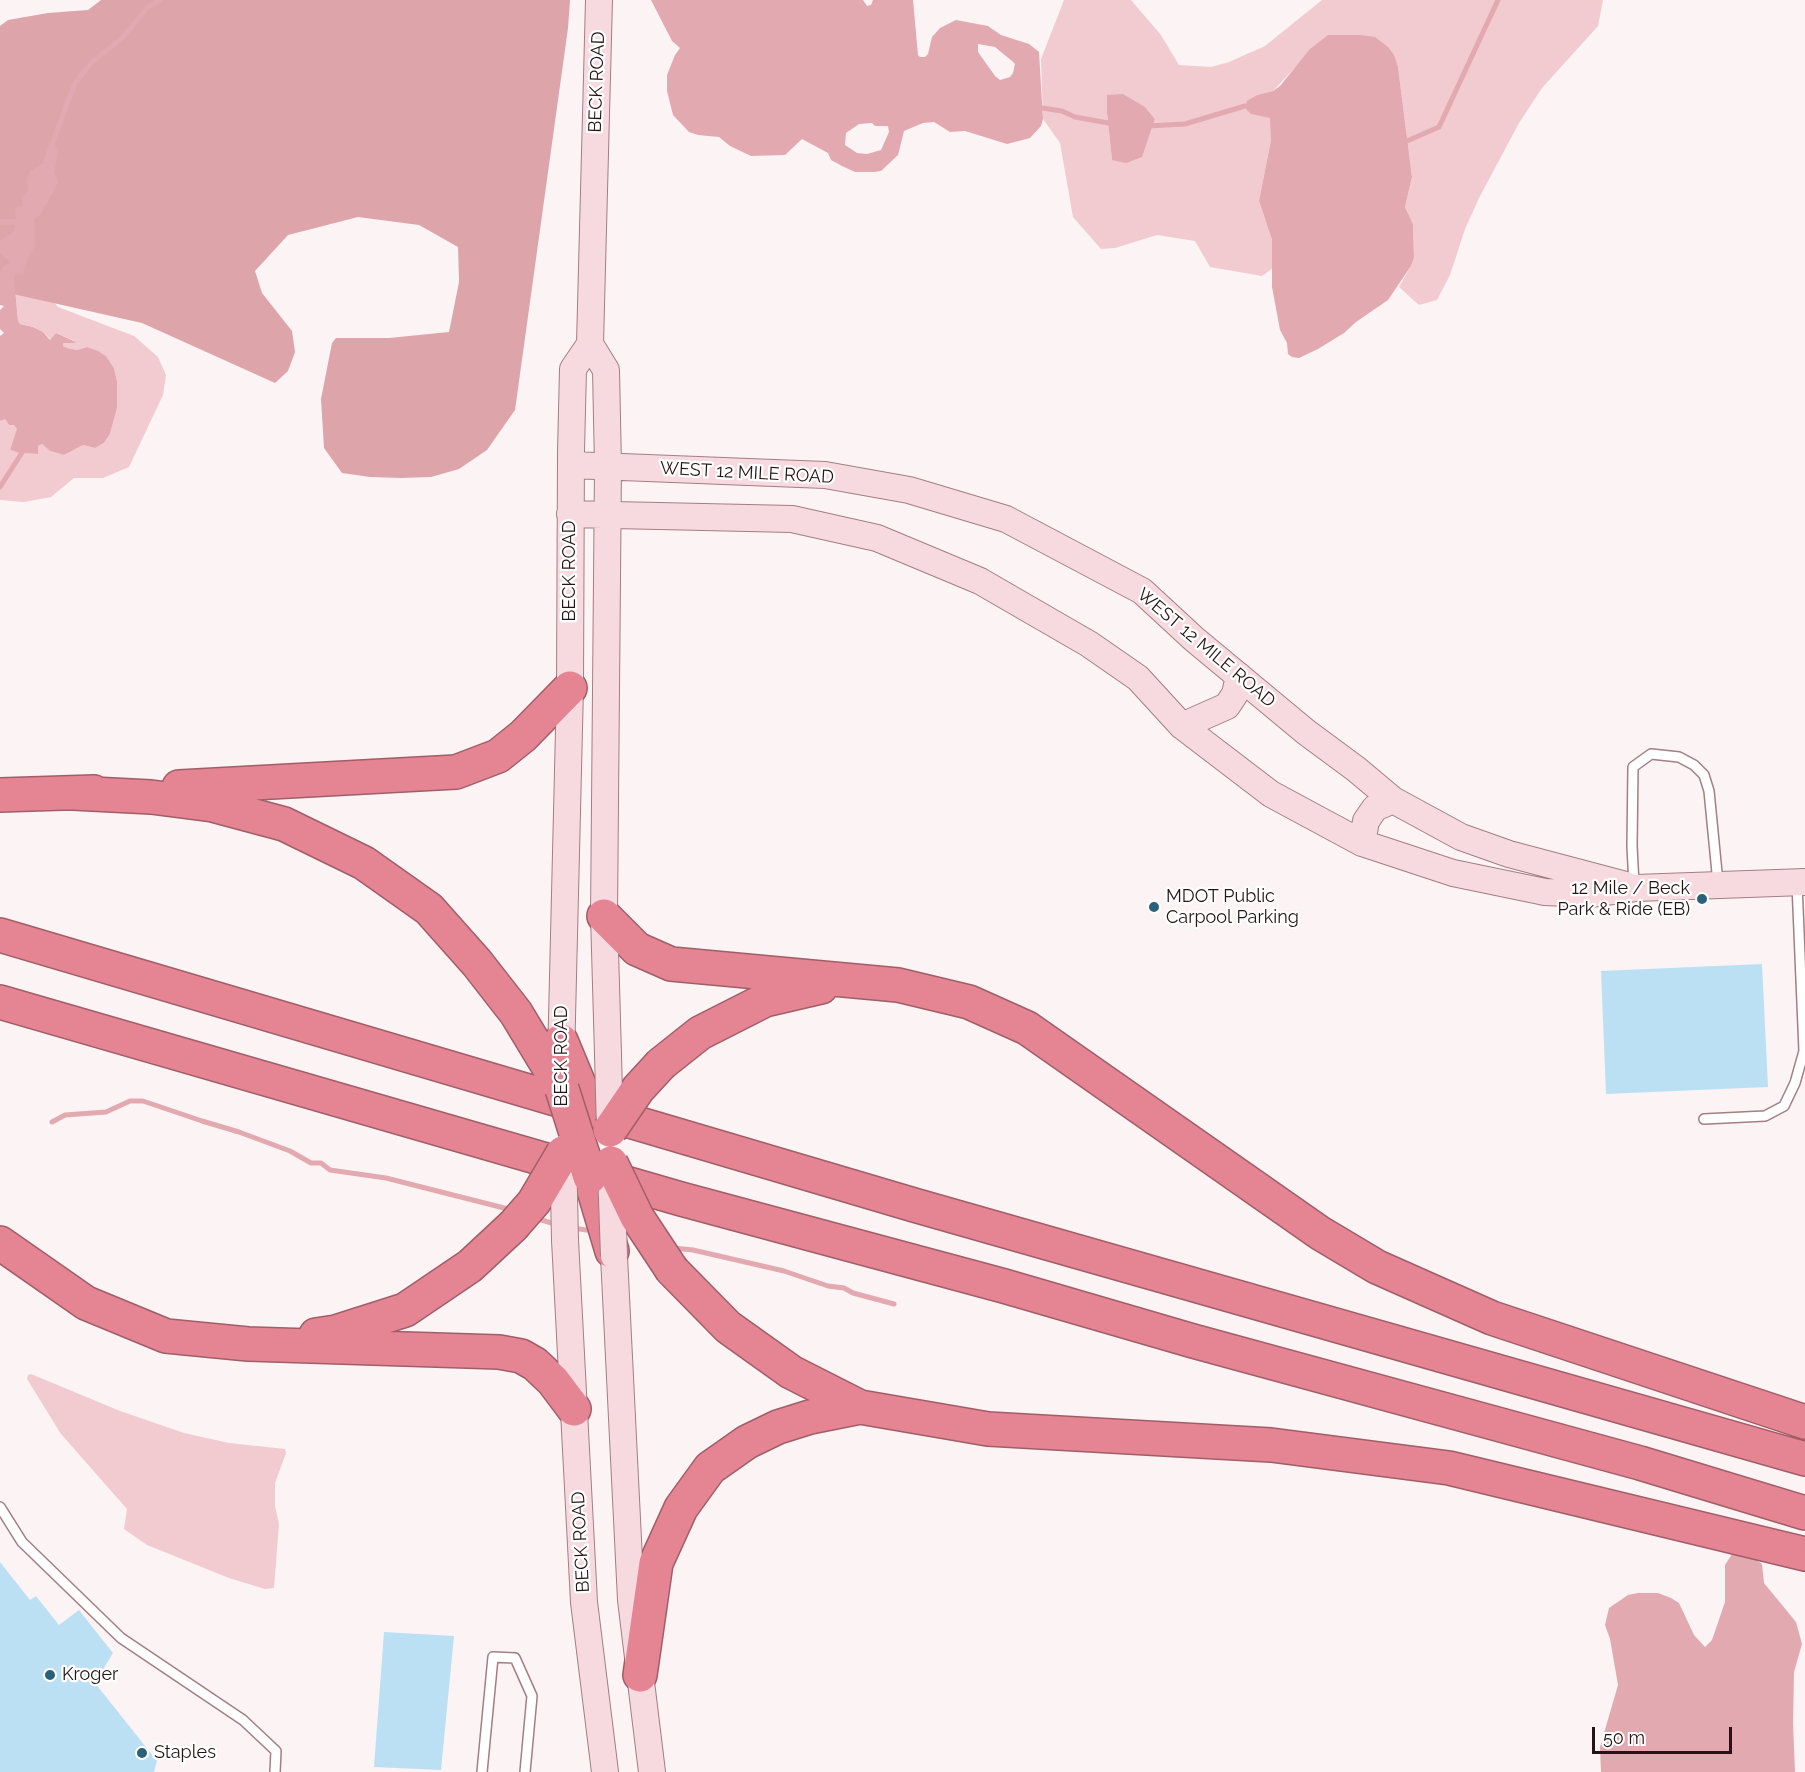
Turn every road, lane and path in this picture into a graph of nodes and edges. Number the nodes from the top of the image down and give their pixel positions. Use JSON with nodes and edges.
{"nodes":[{"id":1,"x":599,"y":0,"type":"edge"},
{"id":2,"x":590,"y":344,"type":"junction"},
{"id":3,"x":571,"y":465,"type":"junction"},
{"id":4,"x":608,"y":466,"type":"junction"},
{"id":5,"x":570,"y":514,"type":"junction"},
{"id":6,"x":607,"y":514,"type":"junction"},
{"id":7,"x":1239,"y":676,"type":"junction"},
{"id":8,"x":570,"y":688,"type":"junction"},
{"id":9,"x":1182,"y":726,"type":"junction"},
{"id":10,"x":74,"y":793,"type":"junction"},
{"id":11,"x":0,"y":795,"type":"edge"},
{"id":12,"x":1393,"y":800,"type":"junction"},
{"id":13,"x":1362,"y":843,"type":"junction"},
{"id":14,"x":1801,"y":882,"type":"edge"},
{"id":15,"x":1718,"y":885,"type":"junction"},
{"id":16,"x":1635,"y":888,"type":"junction"},
{"id":17,"x":604,"y":916,"type":"junction"},
{"id":18,"x":0,"y":935,"type":"edge"},
{"id":19,"x":898,"y":985,"type":"junction"},
{"id":20,"x":0,"y":1002,"type":"edge"},
{"id":21,"x":561,"y":1041,"type":"joint"},
{"id":22,"x":608,"y":1054,"type":"junction"},
{"id":23,"x":572,"y":1119,"type":"junction"},
{"id":24,"x":1704,"y":1119,"type":"dead end"},
{"id":25,"x":603,"y":1154,"type":"junction"},
{"id":26,"x":566,"y":1240,"type":"junction"},
{"id":27,"x":0,"y":1243,"type":"edge"},
{"id":28,"x":614,"y":1256,"type":"joint"},
{"id":29,"x":248,"y":1344,"type":"junction"},
{"id":30,"x":860,"y":1407,"type":"junction"},
{"id":31,"x":574,"y":1409,"type":"junction"},
{"id":32,"x":1805,"y":1422,"type":"edge"},
{"id":33,"x":1805,"y":1459,"type":"edge"},
{"id":34,"x":0,"y":1507,"type":"edge"},
{"id":35,"x":1805,"y":1513,"type":"edge"},
{"id":36,"x":1805,"y":1554,"type":"edge"},
{"id":37,"x":640,"y":1675,"type":"junction"},
{"id":38,"x":274,"y":1772,"type":"edge"},
{"id":39,"x":482,"y":1772,"type":"edge"},
{"id":40,"x":525,"y":1772,"type":"edge"},
{"id":41,"x":605,"y":1772,"type":"edge"},
{"id":42,"x":651,"y":1772,"type":"edge"}],
"edges":[{"from":1,"to":2,"type":"main road","name":"BECK ROAD"},
{"from":2,"to":3,"type":"main road","name":"BECK ROAD"},
{"from":2,"to":4,"type":"main road","name":"BECK ROAD"},
{"from":3,"to":4,"type":"main road","name":"WEST 12 MILE ROAD"},
{"from":3,"to":5,"type":"main road","name":"BECK ROAD"},
{"from":4,"to":6,"type":"main road","name":"BECK ROAD"},
{"from":4,"to":7,"type":"main road","name":"WEST 12 MILE ROAD"},
{"from":5,"to":6,"type":"main road","name":"WEST 12 MILE ROAD"},
{"from":5,"to":8,"type":"main road","name":"BECK ROAD"},
{"from":6,"to":9,"type":"main road","name":"WEST 12 MILE ROAD"},
{"from":6,"to":17,"type":"main road","name":"BECK ROAD"},
{"from":7,"to":9,"type":"main road"},
{"from":7,"to":12,"type":"main road","name":"WEST 12 MILE ROAD"},
{"from":8,"to":10,"type":"highway"},
{"from":8,"to":21,"type":"main road","name":"BECK ROAD"},
{"from":9,"to":13,"type":"main road","name":"WEST 12 MILE ROAD"},
{"from":10,"to":11,"type":"highway"},
{"from":10,"to":23,"type":"highway"},
{"from":12,"to":13,"type":"main road"},
{"from":12,"to":16,"type":"main road","name":"WEST 12 MILE ROAD"},
{"from":13,"to":16,"type":"main road","name":"WEST 12 MILE ROAD"},
{"from":14,"to":15,"type":"main road","name":"WEST 12 MILE ROAD"},
{"from":14,"to":24,"type":"lane"},
{"from":15,"to":16,"type":"main road","name":"WEST 12 MILE ROAD"},
{"from":15,"to":16,"type":"lane"},
{"from":17,"to":19,"type":"highway"},
{"from":17,"to":22,"type":"main road","name":"BECK ROAD"},
{"from":18,"to":33,"type":"highway"},
{"from":19,"to":25,"type":"highway","bridge":true},
{"from":19,"to":32,"type":"highway"},
{"from":20,"to":35,"type":"highway"},
{"from":21,"to":23,"type":"highway"},
{"from":22,"to":23,"type":"highway"},
{"from":22,"to":25,"type":"main road","name":"BECK ROAD","bridge":true},
{"from":23,"to":25,"type":"highway","bridge":true},
{"from":23,"to":26,"type":"main road","name":"BECK ROAD","bridge":true},
{"from":23,"to":29,"type":"highway","bridge":true},
{"from":25,"to":26,"type":"highway"},
{"from":25,"to":28,"type":"highway","bridge":true},
{"from":25,"to":30,"type":"highway","bridge":true},
{"from":26,"to":31,"type":"main road","name":"BECK ROAD"},
{"from":27,"to":29,"type":"highway"},
{"from":28,"to":37,"type":"main road"},
{"from":29,"to":31,"type":"highway"},
{"from":30,"to":36,"type":"highway"},
{"from":30,"to":37,"type":"highway"},
{"from":31,"to":41,"type":"main road","name":"BECK ROAD"},
{"from":34,"to":38,"type":"lane"},
{"from":37,"to":42,"type":"main road"},
{"from":39,"to":40,"type":"lane"}]}
